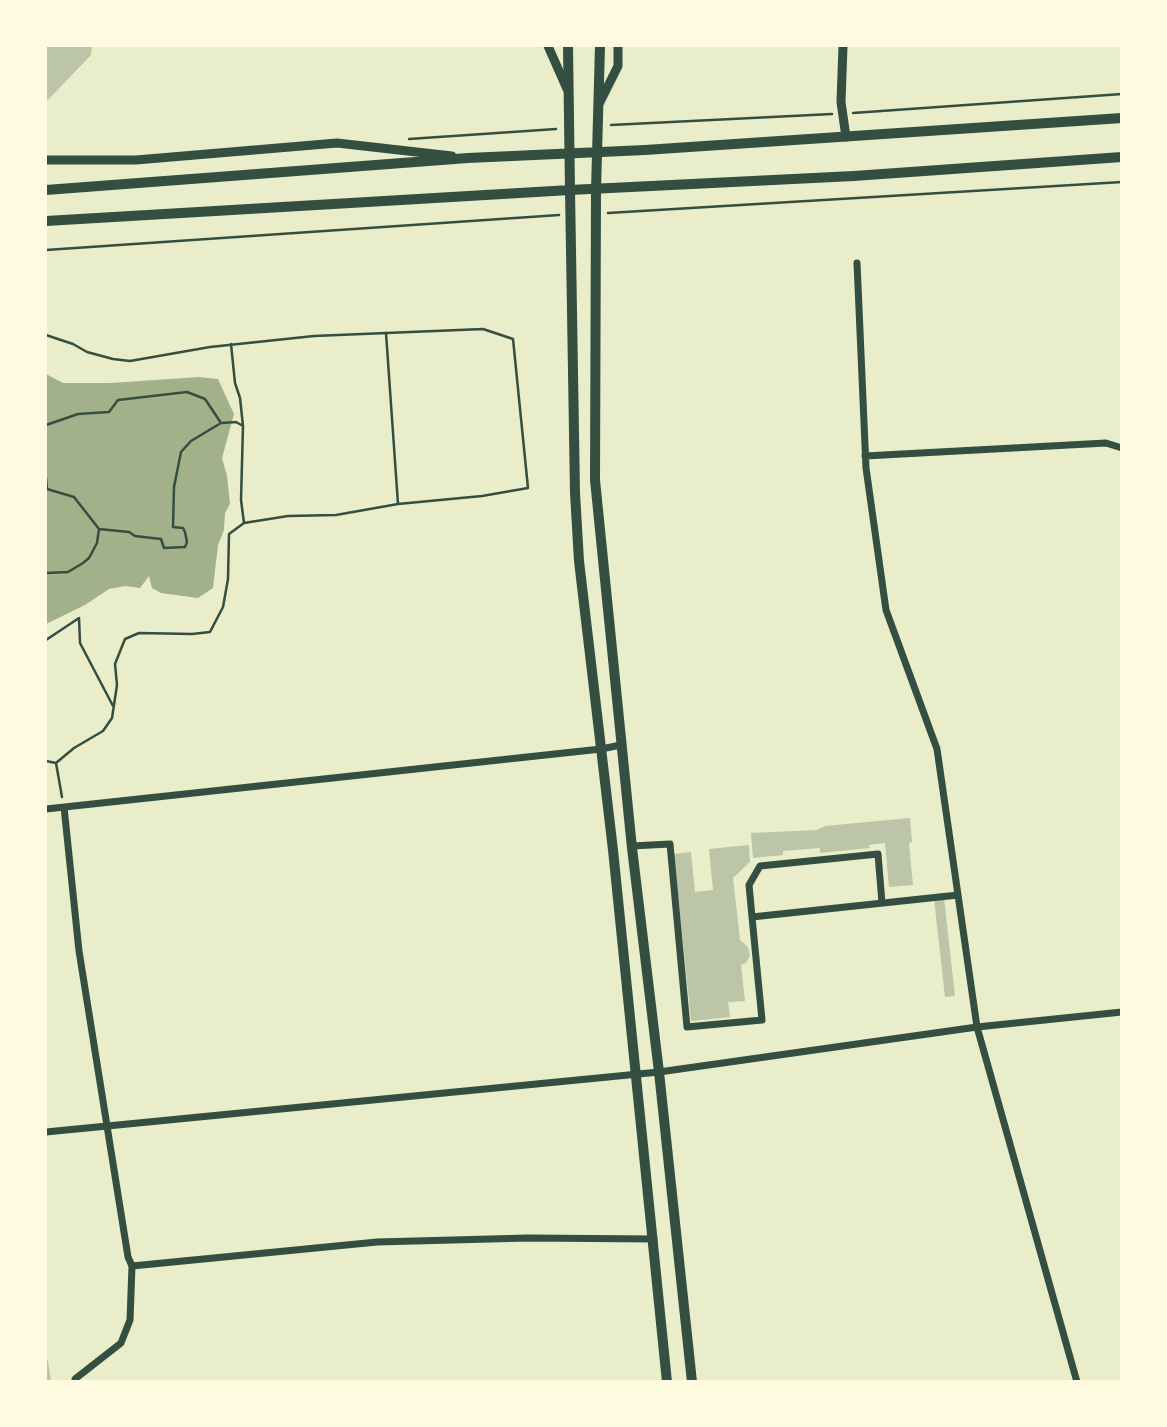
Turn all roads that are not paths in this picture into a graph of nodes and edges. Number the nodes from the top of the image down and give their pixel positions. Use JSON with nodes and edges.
{"nodes":[{"id":1,"x":548,"y":46,"type":"edge"},
{"id":2,"x":568,"y":46,"type":"edge"},
{"id":3,"x":600,"y":46,"type":"edge"},
{"id":4,"x":618,"y":46,"type":"edge"},
{"id":5,"x":843,"y":46,"type":"edge"},
{"id":6,"x":568,"y":90,"type":"junction"},
{"id":7,"x":599,"y":103,"type":"junction"},
{"id":8,"x":1122,"y":118,"type":"edge"},
{"id":9,"x":846,"y":137,"type":"junction"},
{"id":10,"x":597,"y":152,"type":"junction"},
{"id":11,"x":569,"y":153,"type":"junction"},
{"id":12,"x":1122,"y":157,"type":"edge"},
{"id":13,"x":468,"y":158,"type":"junction"},
{"id":14,"x":46,"y":160,"type":"edge"},
{"id":15,"x":46,"y":190,"type":"edge"},
{"id":16,"x":570,"y":190,"type":"junction"},
{"id":17,"x":596,"y":190,"type":"junction"},
{"id":18,"x":46,"y":221,"type":"edge"},
{"id":19,"x":857,"y":263,"type":"dead end"},
{"id":20,"x":1122,"y":448,"type":"edge"},
{"id":21,"x":865,"y":456,"type":"junction"},
{"id":22,"x":621,"y":745,"type":"junction"},
{"id":23,"x":601,"y":749,"type":"junction"},
{"id":24,"x":64,"y":807,"type":"junction"},
{"id":25,"x":46,"y":809,"type":"edge"},
{"id":26,"x":632,"y":846,"type":"junction"},
{"id":27,"x":958,"y":895,"type":"junction"},
{"id":28,"x":882,"y":903,"type":"junction"},
{"id":29,"x":752,"y":917,"type":"junction"},
{"id":30,"x":1122,"y":1012,"type":"edge"},
{"id":31,"x":977,"y":1027,"type":"junction"},
{"id":32,"x":659,"y":1072,"type":"junction"},
{"id":33,"x":634,"y":1074,"type":"junction"},
{"id":34,"x":107,"y":1124,"type":"junction"},
{"id":35,"x":46,"y":1132,"type":"edge"},
{"id":36,"x":654,"y":1239,"type":"junction"},
{"id":37,"x":132,"y":1266,"type":"junction"},
{"id":38,"x":76,"y":1381,"type":"edge"},
{"id":39,"x":667,"y":1381,"type":"edge"},
{"id":40,"x":692,"y":1381,"type":"edge"},
{"id":41,"x":1077,"y":1381,"type":"edge"}],
"edges":[{"from":1,"to":6,"type":"street"},
{"from":2,"to":6,"type":"main road"},
{"from":3,"to":7,"type":"main road"},
{"from":4,"to":7,"type":"street"},
{"from":5,"to":9,"type":"street"},
{"from":6,"to":11,"type":"main road"},
{"from":7,"to":10,"type":"main road"},
{"from":8,"to":9,"type":"main road"},
{"from":9,"to":10,"type":"main road"},
{"from":10,"to":11,"type":"main road"},
{"from":10,"to":17,"type":"main road"},
{"from":11,"to":13,"type":"main road"},
{"from":11,"to":16,"type":"main road"},
{"from":12,"to":17,"type":"main road"},
{"from":13,"to":14,"type":"street"},
{"from":13,"to":15,"type":"main road"},
{"from":16,"to":17,"type":"main road"},
{"from":16,"to":18,"type":"main road"},
{"from":16,"to":23,"type":"main road"},
{"from":17,"to":22,"type":"main road"},
{"from":19,"to":21,"type":"street"},
{"from":20,"to":21,"type":"street"},
{"from":21,"to":27,"type":"street"},
{"from":22,"to":23,"type":"street"},
{"from":22,"to":26,"type":"main road"},
{"from":23,"to":24,"type":"street"},
{"from":23,"to":33,"type":"main road"},
{"from":24,"to":25,"type":"street"},
{"from":24,"to":34,"type":"street"},
{"from":26,"to":29,"type":"street"},
{"from":26,"to":32,"type":"main road"},
{"from":27,"to":28,"type":"street"},
{"from":27,"to":31,"type":"street"},
{"from":28,"to":29,"type":"street"},
{"from":28,"to":29,"type":"street"},
{"from":30,"to":31,"type":"street"},
{"from":31,"to":32,"type":"street"},
{"from":31,"to":41,"type":"street"},
{"from":32,"to":33,"type":"street"},
{"from":32,"to":40,"type":"main road"},
{"from":33,"to":34,"type":"street"},
{"from":33,"to":36,"type":"main road"},
{"from":34,"to":35,"type":"street"},
{"from":34,"to":37,"type":"street"},
{"from":36,"to":37,"type":"street"},
{"from":36,"to":39,"type":"main road"},
{"from":37,"to":38,"type":"street"}]}
